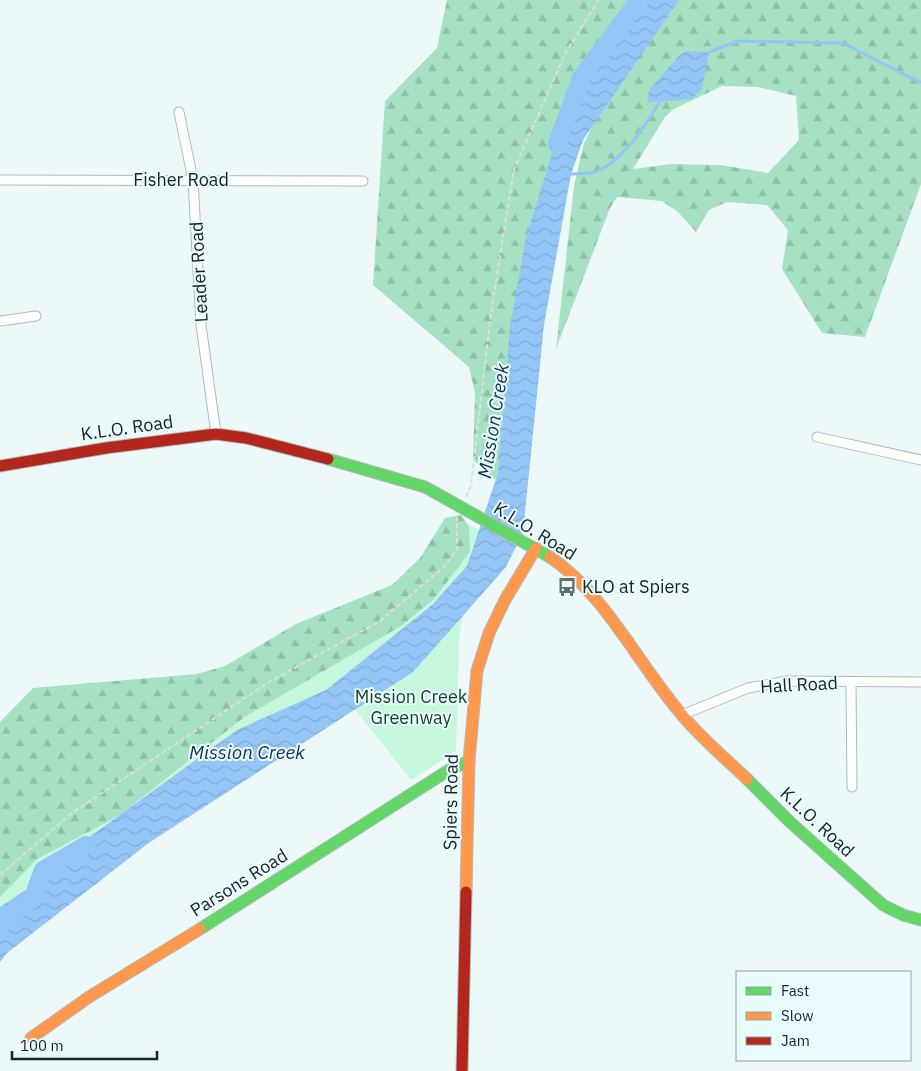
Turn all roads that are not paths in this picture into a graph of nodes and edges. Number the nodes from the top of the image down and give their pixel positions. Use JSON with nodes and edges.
{"nodes":[{"id":1,"x":179,"y":112,"type":"dead end"},
{"id":2,"x":0,"y":180,"type":"edge"},
{"id":3,"x":193,"y":180,"type":"junction"},
{"id":4,"x":362,"y":181,"type":"dead end"},
{"id":5,"x":36,"y":316,"type":"dead end"},
{"id":6,"x":0,"y":321,"type":"edge"},
{"id":7,"x":216,"y":434,"type":"junction"},
{"id":8,"x":817,"y":437,"type":"dead end"},
{"id":9,"x":921,"y":460,"type":"edge"},
{"id":10,"x":0,"y":466,"type":"edge"},
{"id":11,"x":536,"y":548,"type":"junction"},
{"id":12,"x":850,"y":682,"type":"junction"},
{"id":13,"x":921,"y":682,"type":"edge"},
{"id":14,"x":682,"y":715,"type":"junction"},
{"id":15,"x":469,"y":761,"type":"junction"},
{"id":16,"x":852,"y":787,"type":"dead end"},
{"id":17,"x":921,"y":920,"type":"edge"},
{"id":18,"x":31,"y":1038,"type":"dead end"},
{"id":19,"x":462,"y":1071,"type":"edge"}],
"edges":[{"from":1,"to":3,"type":"street","name":"Leader Road"},
{"from":2,"to":3,"type":"street","name":"Fisher Road"},
{"from":3,"to":4,"type":"street","name":"Fisher Road"},
{"from":3,"to":7,"type":"street","name":"Leader Road"},
{"from":5,"to":6,"type":"street"},
{"from":7,"to":10,"type":"main road","name":"K.L.O. Road"},
{"from":7,"to":11,"type":"main road","name":"K.L.O. Road"},
{"from":8,"to":9,"type":"street"},
{"from":11,"to":14,"type":"main road","name":"K.L.O. Road"},
{"from":11,"to":15,"type":"main road","name":"Spiers Road"},
{"from":12,"to":13,"type":"street","name":"Hall Road"},
{"from":12,"to":14,"type":"street","name":"Hall Road"},
{"from":12,"to":16,"type":"street"},
{"from":14,"to":17,"type":"main road","name":"K.L.O. Road"},
{"from":15,"to":18,"type":"main road","name":"Parsons Road"},
{"from":15,"to":19,"type":"main road","name":"Spiers Road"}]}
